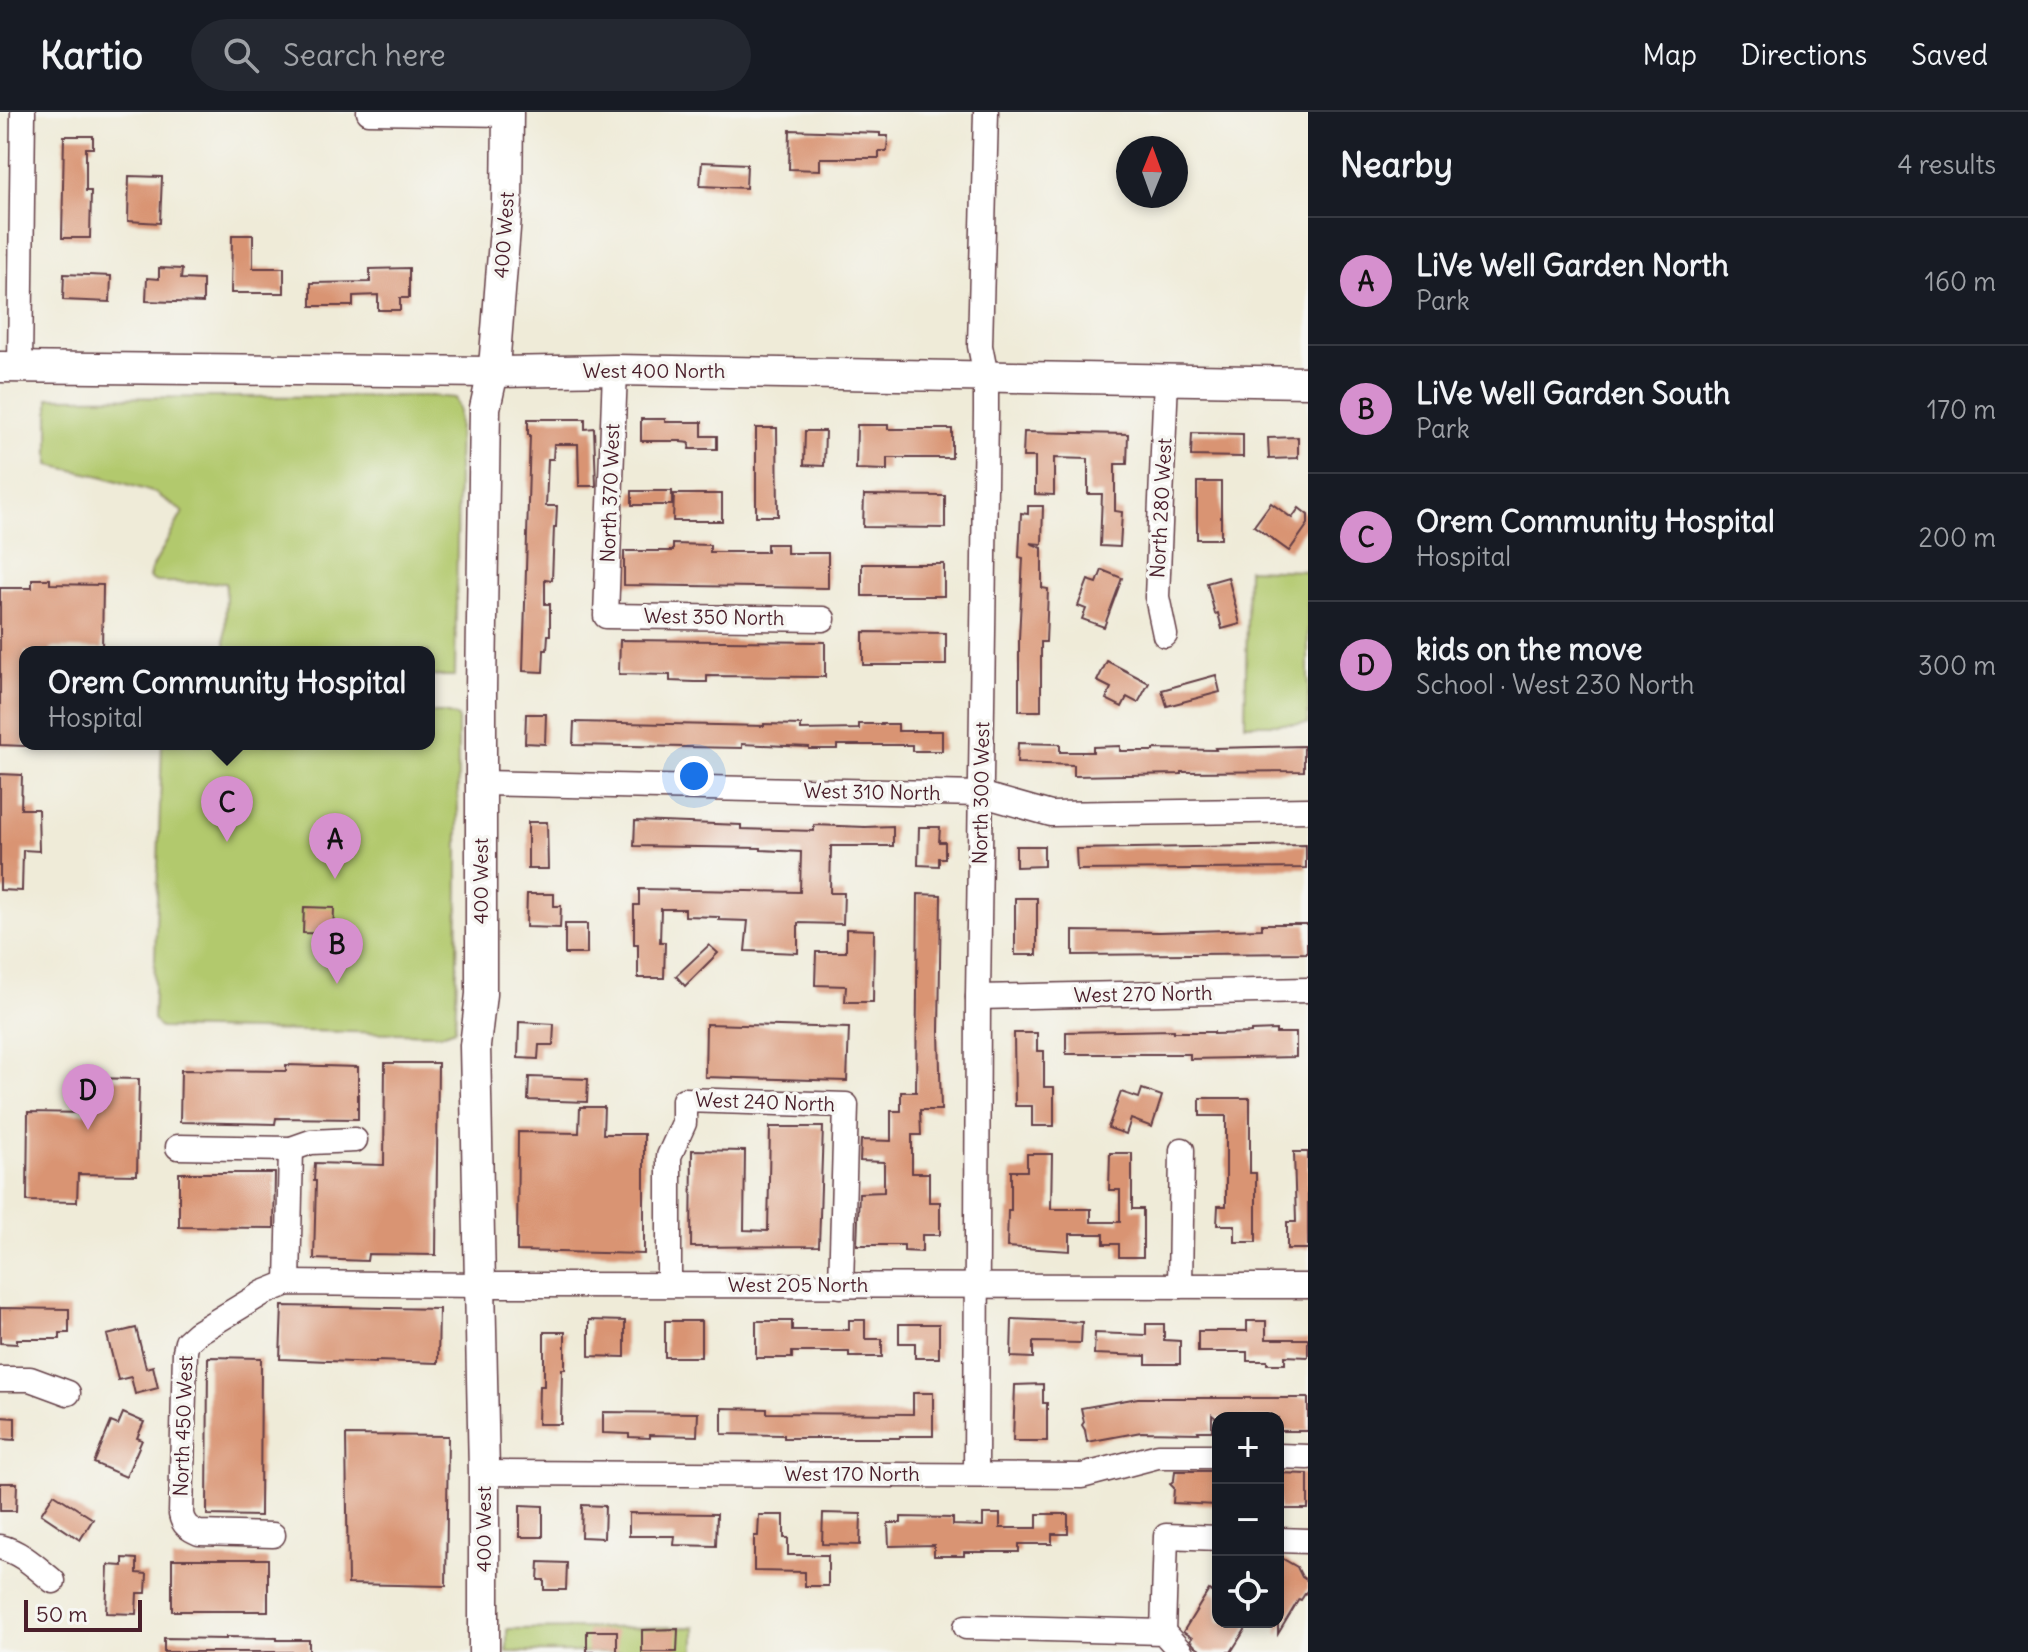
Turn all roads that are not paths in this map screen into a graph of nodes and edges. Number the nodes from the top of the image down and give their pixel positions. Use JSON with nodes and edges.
{"nodes":[{"id":1,"x":23,"y":112,"type":"edge"},
{"id":2,"x":369,"y":112,"type":"edge"},
{"id":3,"x":986,"y":112,"type":"edge"},
{"id":4,"x":508,"y":113,"type":"edge"},
{"id":5,"x":11,"y":179,"type":"edge"},
{"id":6,"x":10,"y":368,"type":"edge"},
{"id":7,"x":615,"y":370,"type":"junction"},
{"id":8,"x":493,"y":372,"type":"junction"},
{"id":9,"x":986,"y":376,"type":"junction"},
{"id":10,"x":1166,"y":379,"type":"junction"},
{"id":11,"x":1308,"y":382,"type":"edge"},
{"id":12,"x":606,"y":616,"type":"joint"},
{"id":13,"x":823,"y":619,"type":"dead end"},
{"id":14,"x":1165,"y":635,"type":"dead end"},
{"id":15,"x":481,"y":783,"type":"junction"},
{"id":16,"x":980,"y":794,"type":"junction"},
{"id":17,"x":1308,"y":810,"type":"edge"},
{"id":18,"x":1308,"y":990,"type":"edge"},
{"id":19,"x":978,"y":997,"type":"junction"},
{"id":20,"x":355,"y":1140,"type":"dead end"},
{"id":21,"x":178,"y":1147,"type":"dead end"},
{"id":22,"x":291,"y":1149,"type":"junction"},
{"id":23,"x":1182,"y":1150,"type":"dead end"},
{"id":24,"x":288,"y":1283,"type":"junction"},
{"id":25,"x":669,"y":1284,"type":"junction"},
{"id":26,"x":479,"y":1285,"type":"junction"},
{"id":27,"x":977,"y":1285,"type":"junction"},
{"id":28,"x":841,"y":1286,"type":"junction"},
{"id":29,"x":1180,"y":1286,"type":"junction"},
{"id":30,"x":1308,"y":1286,"type":"edge"},
{"id":31,"x":0,"y":1379,"type":"edge"},
{"id":32,"x":68,"y":1393,"type":"dead end"},
{"id":33,"x":1212,"y":1456,"type":"edge"},
{"id":34,"x":1284,"y":1456,"type":"edge"},
{"id":35,"x":1308,"y":1457,"type":"edge"},
{"id":36,"x":484,"y":1473,"type":"junction"},
{"id":37,"x":976,"y":1474,"type":"junction"},
{"id":38,"x":273,"y":1535,"type":"dead end"},
{"id":39,"x":1212,"y":1538,"type":"edge"},
{"id":40,"x":1284,"y":1540,"type":"edge"},
{"id":41,"x":1308,"y":1541,"type":"edge"},
{"id":42,"x":0,"y":1547,"type":"edge"},
{"id":43,"x":53,"y":1581,"type":"dead end"},
{"id":44,"x":966,"y":1627,"type":"dead end"},
{"id":45,"x":1163,"y":1632,"type":"junction"},
{"id":46,"x":484,"y":1652,"type":"edge"},
{"id":47,"x":1181,"y":1652,"type":"edge"}],
"edges":[{"from":1,"to":5,"type":"street"},
{"from":2,"to":4,"type":"street"},
{"from":3,"to":9,"type":"street","name":"North 300 West"},
{"from":4,"to":8,"type":"main road","name":"400 West"},
{"from":5,"to":6,"type":"street"},
{"from":6,"to":8,"type":"main road","name":"West 400 North"},
{"from":7,"to":8,"type":"main road","name":"West 400 North"},
{"from":7,"to":9,"type":"main road","name":"West 400 North"},
{"from":7,"to":12,"type":"street","name":"North 370 West"},
{"from":8,"to":15,"type":"main road","name":"400 West"},
{"from":9,"to":10,"type":"main road","name":"West 400 North"},
{"from":9,"to":16,"type":"street","name":"North 300 West"},
{"from":10,"to":11,"type":"main road","name":"West 400 North"},
{"from":10,"to":14,"type":"street","name":"North 280 West"},
{"from":12,"to":13,"type":"street","name":"West 350 North"},
{"from":15,"to":16,"type":"street","name":"West 310 North"},
{"from":15,"to":26,"type":"main road","name":"400 West"},
{"from":16,"to":17,"type":"street","name":"West 310 North"},
{"from":16,"to":19,"type":"street","name":"North 300 West"},
{"from":18,"to":19,"type":"street","name":"West 270 North"},
{"from":19,"to":27,"type":"street","name":"North 300 West"},
{"from":20,"to":22,"type":"street"},
{"from":21,"to":22,"type":"street"},
{"from":22,"to":24,"type":"street"},
{"from":23,"to":29,"type":"street"},
{"from":24,"to":26,"type":"street","name":"West 205 North"},
{"from":24,"to":38,"type":"street","name":"North 450 West"},
{"from":25,"to":26,"type":"street","name":"West 205 North"},
{"from":25,"to":28,"type":"street","name":"West 205 North"},
{"from":25,"to":28,"type":"street","name":"West 240 North"},
{"from":26,"to":36,"type":"main road","name":"400 West"},
{"from":27,"to":28,"type":"street","name":"West 205 North"},
{"from":27,"to":29,"type":"street","name":"West 205 North"},
{"from":27,"to":37,"type":"street","name":"North 300 West"},
{"from":29,"to":30,"type":"street","name":"West 205 North"},
{"from":31,"to":32,"type":"street"},
{"from":33,"to":37,"type":"street","name":"West 170 North"},
{"from":34,"to":35,"type":"street"},
{"from":36,"to":37,"type":"street","name":"West 170 North"},
{"from":36,"to":46,"type":"main road","name":"400 West"},
{"from":39,"to":45,"type":"street"},
{"from":40,"to":41,"type":"street"},
{"from":42,"to":43,"type":"street"},
{"from":44,"to":45,"type":"street"},
{"from":45,"to":47,"type":"street"}]}
